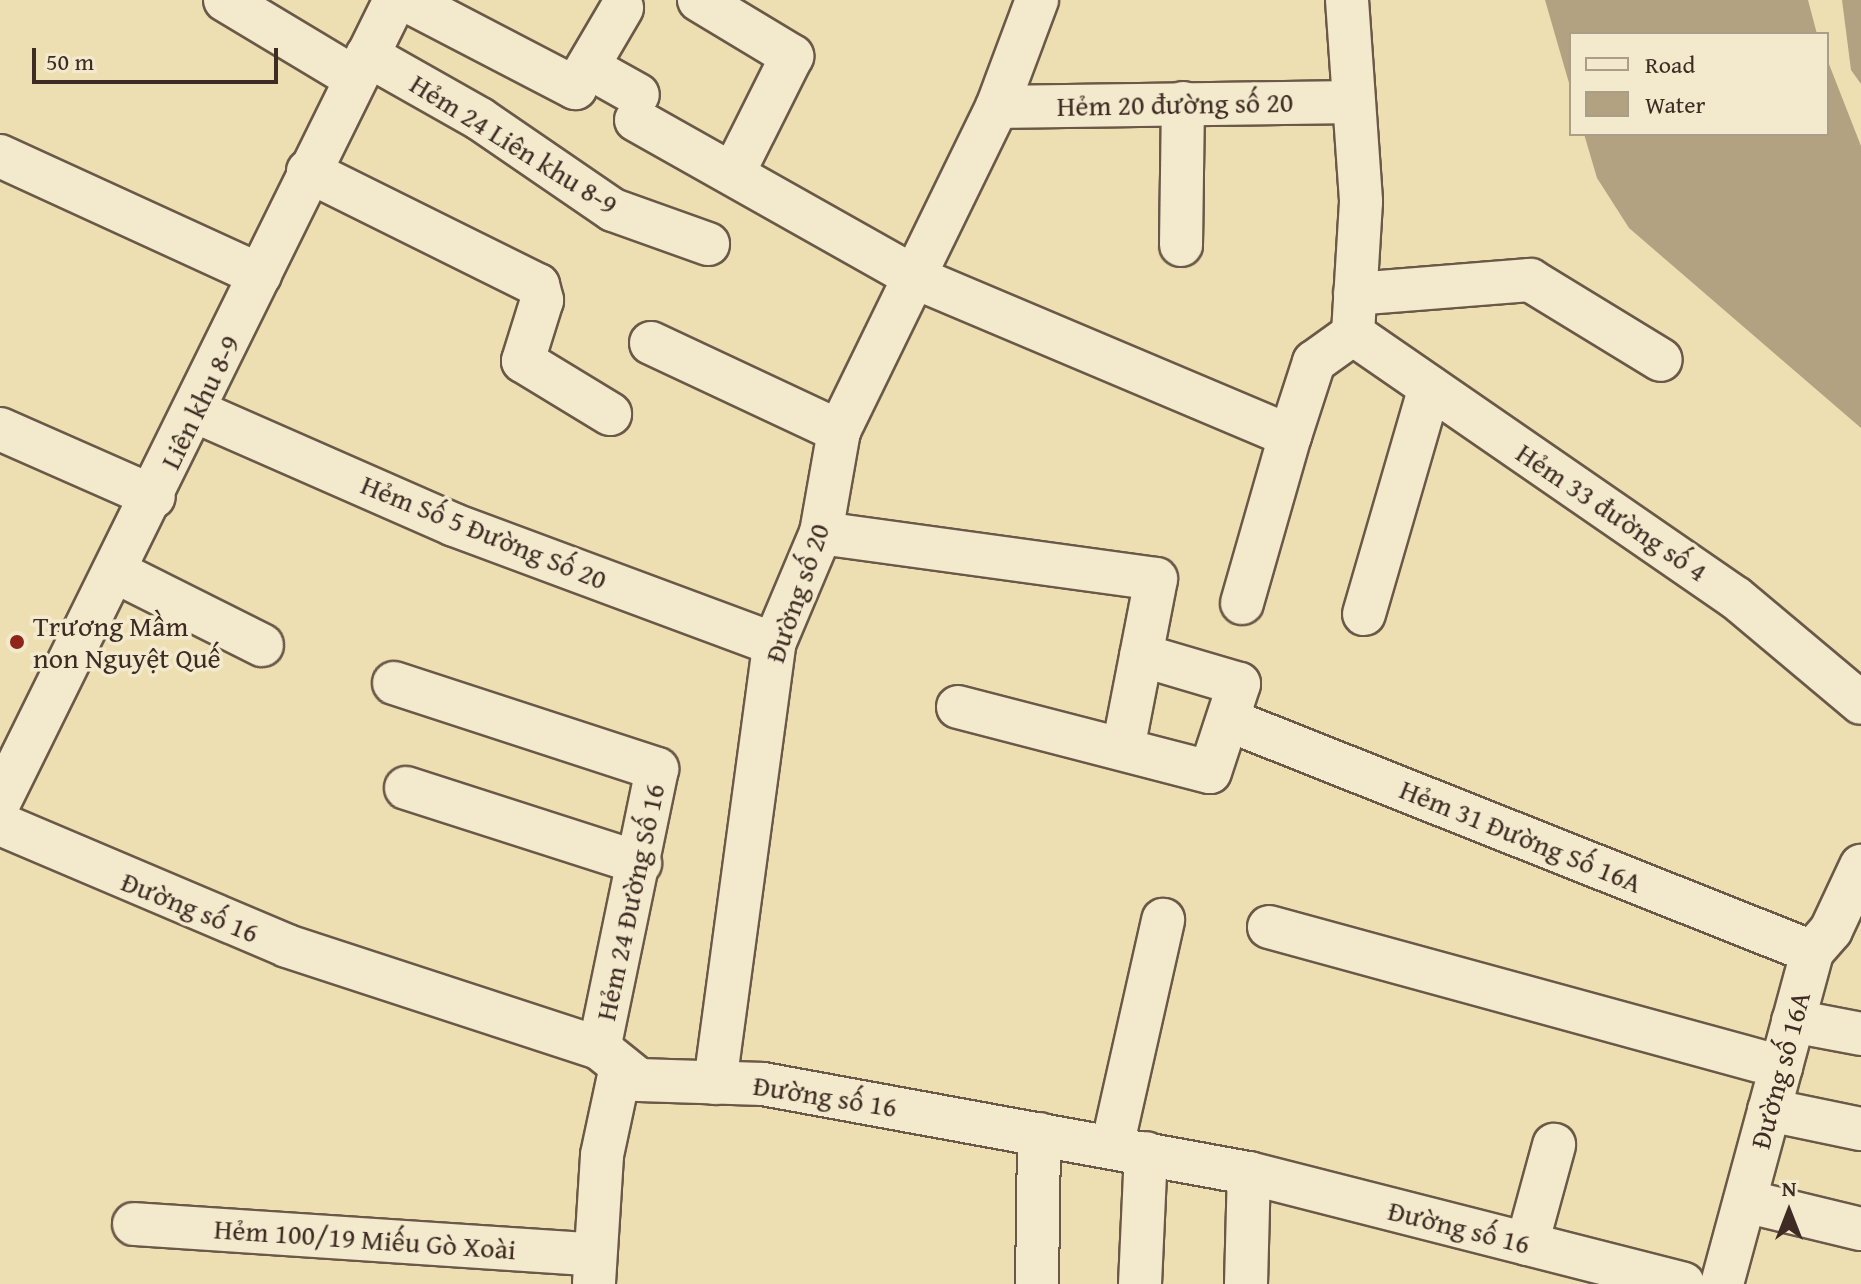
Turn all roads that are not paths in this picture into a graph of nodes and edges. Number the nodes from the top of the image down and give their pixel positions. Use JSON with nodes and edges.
{"nodes":[{"id":1,"x":225,"y":0,"type":"edge"},
{"id":2,"x":395,"y":0,"type":"edge"},
{"id":3,"x":406,"y":0,"type":"edge"},
{"id":4,"x":699,"y":0,"type":"edge"},
{"id":5,"x":1037,"y":0,"type":"edge"},
{"id":6,"x":1347,"y":0,"type":"edge"},
{"id":7,"x":622,"y":8,"type":"dead end"},
{"id":8,"x":361,"y":66,"type":"junction"},
{"id":9,"x":588,"y":67,"type":"junction"},
{"id":10,"x":1353,"y":102,"type":"junction"},
{"id":11,"x":1183,"y":103,"type":"junction"},
{"id":12,"x":997,"y":107,"type":"junction"},
{"id":13,"x":0,"y":156,"type":"edge"},
{"id":14,"x":308,"y":171,"type":"junction"},
{"id":15,"x":734,"y":172,"type":"junction"},
{"id":16,"x":708,"y":244,"type":"dead end"},
{"id":17,"x":1181,"y":245,"type":"dead end"},
{"id":18,"x":260,"y":275,"type":"junction"},
{"id":19,"x":916,"y":278,"type":"junction"},
{"id":20,"x":1355,"y":294,"type":"junction"},
{"id":21,"x":1353,"y":334,"type":"junction"},
{"id":22,"x":651,"y":343,"type":"dead end"},
{"id":23,"x":1661,"y":360,"type":"dead end"},
{"id":24,"x":1430,"y":387,"type":"junction"},
{"id":25,"x":197,"y":412,"type":"junction"},
{"id":26,"x":610,"y":414,"type":"dead end"},
{"id":27,"x":0,"y":429,"type":"edge"},
{"id":28,"x":839,"y":431,"type":"junction"},
{"id":29,"x":1290,"y":436,"type":"junction"},
{"id":30,"x":154,"y":497,"type":"junction"},
{"id":31,"x":821,"y":533,"type":"junction"},
{"id":32,"x":118,"y":573,"type":"junction"},
{"id":33,"x":1242,"y":603,"type":"dead end"},
{"id":34,"x":1364,"y":614,"type":"dead end"},
{"id":35,"x":774,"y":644,"type":"junction"},
{"id":36,"x":262,"y":645,"type":"dead end"},
{"id":37,"x":1141,"y":655,"type":"junction"},
{"id":38,"x":394,"y":683,"type":"dead end"},
{"id":39,"x":1861,"y":703,"type":"edge"},
{"id":40,"x":958,"y":707,"type":"dead end"},
{"id":41,"x":1231,"y":721,"type":"junction"},
{"id":42,"x":1123,"y":748,"type":"junction"},
{"id":43,"x":406,"y":788,"type":"dead end"},
{"id":44,"x":0,"y":801,"type":"edge"},
{"id":45,"x":0,"y":824,"type":"edge"},
{"id":46,"x":640,"y":863,"type":"junction"},
{"id":47,"x":1861,"y":866,"type":"edge"},
{"id":48,"x":1163,"y":920,"type":"dead end"},
{"id":49,"x":1269,"y":927,"type":"dead end"},
{"id":50,"x":1834,"y":939,"type":"edge"},
{"id":51,"x":1793,"y":1021,"type":"junction"},
{"id":52,"x":1861,"y":1034,"type":"edge"},
{"id":53,"x":610,"y":1057,"type":"junction"},
{"id":54,"x":1781,"y":1067,"type":"junction"},
{"id":55,"x":715,"y":1083,"type":"junction"},
{"id":56,"x":1769,"y":1110,"type":"junction"},
{"id":57,"x":1861,"y":1129,"type":"edge"},
{"id":58,"x":1039,"y":1134,"type":"junction"},
{"id":59,"x":1554,"y":1145,"type":"dead end"},
{"id":60,"x":1129,"y":1150,"type":"junction"},
{"id":61,"x":1249,"y":1173,"type":"junction"},
{"id":62,"x":1745,"y":1201,"type":"junction"},
{"id":63,"x":134,"y":1224,"type":"dead end"},
{"id":64,"x":1861,"y":1229,"type":"edge"},
{"id":65,"x":1527,"y":1244,"type":"junction"},
{"id":66,"x":594,"y":1269,"type":"edge"},
{"id":67,"x":1037,"y":1284,"type":"edge"},
{"id":68,"x":1140,"y":1284,"type":"edge"},
{"id":69,"x":1246,"y":1284,"type":"edge"},
{"id":70,"x":1683,"y":1284,"type":"edge"},
{"id":71,"x":1722,"y":1284,"type":"edge"}],
"edges":[{"from":1,"to":8,"type":"street","name":"Hẻm 24 Liên khu 8-9"},
{"from":2,"to":8,"type":"street","name":"Liên khu 8-9"},
{"from":3,"to":9,"type":"street"},
{"from":4,"to":15,"type":"street"},
{"from":5,"to":12,"type":"street","name":"Đường số 20"},
{"from":6,"to":10,"type":"street"},
{"from":7,"to":9,"type":"street"},
{"from":8,"to":14,"type":"street","name":"Liên khu 8-9"},
{"from":8,"to":16,"type":"street","name":"Hẻm 24 Liên khu 8-9"},
{"from":9,"to":15,"type":"street"},
{"from":10,"to":11,"type":"street","name":"Hẻm 20 đường số 20"},
{"from":10,"to":20,"type":"street"},
{"from":11,"to":12,"type":"street","name":"Hẻm 20 đường số 20"},
{"from":11,"to":17,"type":"street"},
{"from":12,"to":19,"type":"street","name":"Đường số 20"},
{"from":13,"to":18,"type":"street"},
{"from":14,"to":18,"type":"street","name":"Liên khu 8-9"},
{"from":14,"to":26,"type":"street"},
{"from":15,"to":19,"type":"street"},
{"from":18,"to":25,"type":"street","name":"Liên khu 8-9"},
{"from":19,"to":28,"type":"street","name":"Đường số 20"},
{"from":19,"to":29,"type":"street"},
{"from":20,"to":21,"type":"street"},
{"from":20,"to":23,"type":"street"},
{"from":21,"to":24,"type":"street","name":"Hẻm 33 đường số 4"},
{"from":21,"to":29,"type":"street"},
{"from":22,"to":28,"type":"street"},
{"from":24,"to":34,"type":"street"},
{"from":24,"to":39,"type":"street","name":"Hẻm 33 đường số 4"},
{"from":25,"to":30,"type":"street","name":"Liên khu 8-9"},
{"from":25,"to":35,"type":"street","name":"Hẻm Số 5 Đường Số 20"},
{"from":27,"to":30,"type":"street"},
{"from":28,"to":31,"type":"street","name":"Đường số 20"},
{"from":29,"to":33,"type":"street"},
{"from":30,"to":32,"type":"street","name":"Liên khu 8-9"},
{"from":31,"to":35,"type":"street","name":"Đường số 20"},
{"from":31,"to":37,"type":"street"},
{"from":32,"to":36,"type":"street"},
{"from":32,"to":44,"type":"street","name":"Liên khu 8-9"},
{"from":35,"to":55,"type":"street","name":"Đường số 20"},
{"from":37,"to":41,"type":"street"},
{"from":37,"to":42,"type":"street"},
{"from":38,"to":46,"type":"street","name":"Hẻm 24 Đường Số 16"},
{"from":40,"to":42,"type":"street"},
{"from":41,"to":42,"type":"street"},
{"from":41,"to":50,"type":"street","name":"Hẻm 31 Đường Số 16A"},
{"from":43,"to":46,"type":"street"},
{"from":45,"to":53,"type":"street","name":"Đường số 16"},
{"from":46,"to":53,"type":"street","name":"Hẻm 24 Đường Số 16"},
{"from":47,"to":50,"type":"street","name":"Đường số 16A"},
{"from":48,"to":60,"type":"street"},
{"from":49,"to":54,"type":"street"},
{"from":50,"to":51,"type":"street","name":"Đường số 16A"},
{"from":51,"to":52,"type":"street"},
{"from":51,"to":54,"type":"street","name":"Đường số 16A"},
{"from":53,"to":55,"type":"street","name":"Đường số 16"},
{"from":53,"to":66,"type":"street","name":"Hẻm 24 Đường Số 16"},
{"from":54,"to":56,"type":"street","name":"Đường số 16A"},
{"from":55,"to":58,"type":"street","name":"Đường số 16"},
{"from":56,"to":57,"type":"street"},
{"from":56,"to":62,"type":"street","name":"Đường số 16A"},
{"from":58,"to":60,"type":"street","name":"Đường số 16"},
{"from":58,"to":67,"type":"street"},
{"from":59,"to":65,"type":"street"},
{"from":60,"to":61,"type":"street","name":"Đường số 16"},
{"from":60,"to":68,"type":"street"},
{"from":61,"to":65,"type":"street","name":"Đường số 16"},
{"from":61,"to":69,"type":"street"},
{"from":62,"to":64,"type":"street"},
{"from":62,"to":71,"type":"street","name":"Đường số 16A"},
{"from":63,"to":66,"type":"street","name":"Hẻm 100/19 Miếu Gò Xoài"},
{"from":65,"to":70,"type":"street","name":"Đường số 16"}]}
